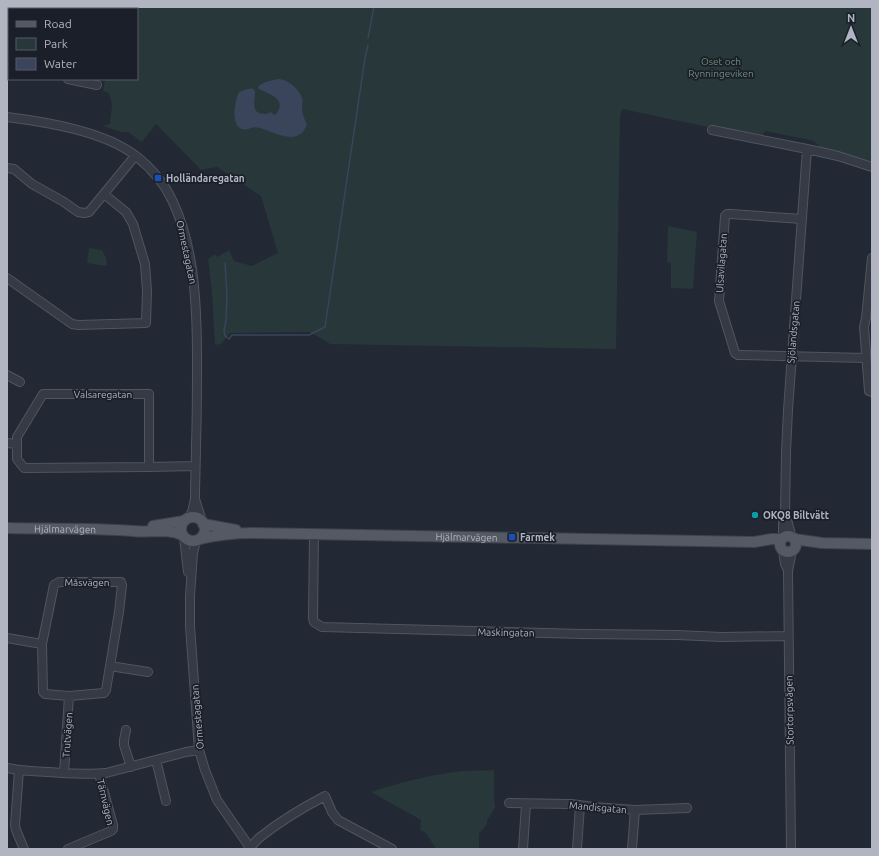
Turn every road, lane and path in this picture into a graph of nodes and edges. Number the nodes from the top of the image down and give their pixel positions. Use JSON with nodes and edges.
{"nodes":[{"id":1,"x":73,"y":80,"type":"edge"},
{"id":2,"x":97,"y":85,"type":"dead end"},
{"id":3,"x":7,"y":117,"type":"edge"},
{"id":4,"x":712,"y":130,"type":"dead end"},
{"id":5,"x":807,"y":149,"type":"junction"},
{"id":6,"x":135,"y":156,"type":"junction"},
{"id":7,"x":872,"y":167,"type":"edge"},
{"id":8,"x":7,"y":168,"type":"edge"},
{"id":9,"x":104,"y":194,"type":"junction"},
{"id":10,"x":802,"y":219,"type":"junction"},
{"id":11,"x":872,"y":258,"type":"edge"},
{"id":12,"x":7,"y":278,"type":"edge"},
{"id":13,"x":869,"y":318,"type":"edge"},
{"id":14,"x":791,"y":356,"type":"junction"},
{"id":15,"x":866,"y":358,"type":"junction"},
{"id":16,"x":7,"y":375,"type":"edge"},
{"id":17,"x":20,"y":382,"type":"dead end"},
{"id":18,"x":872,"y":392,"type":"edge"},
{"id":19,"x":7,"y":442,"type":"edge"},
{"id":20,"x":17,"y":444,"type":"junction"},
{"id":21,"x":149,"y":466,"type":"junction"},
{"id":22,"x":196,"y":466,"type":"junction"},
{"id":23,"x":195,"y":499,"type":"junction"},
{"id":24,"x":186,"y":520,"type":"junction"},
{"id":25,"x":203,"y":523,"type":"junction"},
{"id":26,"x":7,"y":528,"type":"edge"},
{"id":27,"x":123,"y":530,"type":"junction"},
{"id":28,"x":252,"y":533,"type":"junction"},
{"id":29,"x":314,"y":534,"type":"junction"},
{"id":30,"x":183,"y":536,"type":"junction"},
{"id":31,"x":198,"y":540,"type":"junction"},
{"id":32,"x":788,"y":544,"type":"junction"},
{"id":33,"x":872,"y":544,"type":"edge"},
{"id":34,"x":190,"y":596,"type":"junction"},
{"id":35,"x":788,"y":636,"type":"junction"},
{"id":36,"x":7,"y":638,"type":"edge"},
{"id":37,"x":42,"y":644,"type":"junction"},
{"id":38,"x":110,"y":666,"type":"junction"},
{"id":39,"x":148,"y":672,"type":"dead end"},
{"id":40,"x":69,"y":696,"type":"junction"},
{"id":41,"x":126,"y":730,"type":"dead end"},
{"id":42,"x":199,"y":750,"type":"junction"},
{"id":43,"x":156,"y":760,"type":"junction"},
{"id":44,"x":131,"y":767,"type":"junction"},
{"id":45,"x":7,"y":768,"type":"edge"},
{"id":46,"x":19,"y":770,"type":"junction"},
{"id":47,"x":64,"y":773,"type":"junction"},
{"id":48,"x":100,"y":774,"type":"junction"},
{"id":49,"x":166,"y":801,"type":"dead end"},
{"id":50,"x":509,"y":803,"type":"dead end"},
{"id":51,"x":526,"y":804,"type":"junction"},
{"id":52,"x":580,"y":805,"type":"junction"},
{"id":53,"x":687,"y":808,"type":"dead end"},
{"id":54,"x":635,"y":810,"type":"junction"},
{"id":55,"x":250,"y":848,"type":"edge"},
{"id":56,"x":24,"y":849,"type":"edge"},
{"id":57,"x":68,"y":849,"type":"edge"},
{"id":58,"x":392,"y":849,"type":"edge"},
{"id":59,"x":523,"y":849,"type":"edge"},
{"id":60,"x":577,"y":849,"type":"edge"},
{"id":61,"x":632,"y":849,"type":"edge"},
{"id":62,"x":791,"y":849,"type":"edge"}],
"edges":[{"from":1,"to":2,"type":"street"},
{"from":3,"to":6,"type":"street","name":"Ormestagatan"},
{"from":4,"to":5,"type":"street"},
{"from":5,"to":7,"type":"street"},
{"from":5,"to":10,"type":"street","name":"Sjölandsgatan"},
{"from":6,"to":9,"type":"street"},
{"from":6,"to":22,"type":"street","name":"Ormestagatan"},
{"from":8,"to":9,"type":"street"},
{"from":9,"to":12,"type":"street"},
{"from":10,"to":14,"type":"street","name":"Sjölandsgatan"},
{"from":10,"to":14,"type":"street","name":"Ulsavilagatan"},
{"from":11,"to":13,"type":"street"},
{"from":13,"to":15,"type":"street"},
{"from":14,"to":15,"type":"street"},
{"from":14,"to":32,"type":"street","name":"Sjölandsgatan"},
{"from":15,"to":18,"type":"street"},
{"from":16,"to":17,"type":"street"},
{"from":19,"to":20,"type":"street"},
{"from":20,"to":21,"type":"street","name":"Valsaregatan"},
{"from":20,"to":21,"type":"street","name":"Valsaregatan"},
{"from":21,"to":22,"type":"street","name":"Valsaregatan"},
{"from":22,"to":23,"type":"street","name":"Ormestagatan"},
{"from":23,"to":24,"type":"street","name":"Ormestagatan"},
{"from":23,"to":25,"type":"street","name":"Ormestagatan"},
{"from":24,"to":25,"type":"main road"},
{"from":24,"to":27,"type":"main road","name":"Hjälmarvägen"},
{"from":24,"to":30,"type":"main road"},
{"from":25,"to":28,"type":"main road","name":"Hjälmarvägen"},
{"from":25,"to":31,"type":"main road"},
{"from":26,"to":27,"type":"main road","name":"Hjälmarvägen"},
{"from":27,"to":30,"type":"main road","name":"Hjälmarvägen"},
{"from":28,"to":29,"type":"main road","name":"Hjälmarvägen"},
{"from":28,"to":31,"type":"main road","name":"Hjälmarvägen"},
{"from":29,"to":32,"type":"main road","name":"Hjälmarvägen"},
{"from":29,"to":35,"type":"street","name":"Maskingatan"},
{"from":30,"to":31,"type":"main road"},
{"from":30,"to":34,"type":"street","name":"Ormestagatan"},
{"from":31,"to":34,"type":"street","name":"Ormestagatan"},
{"from":32,"to":33,"type":"main road","name":"Hjälmarvägen"},
{"from":32,"to":35,"type":"street","name":"Stortorpsvägen"},
{"from":34,"to":42,"type":"street","name":"Ormestagatan"},
{"from":35,"to":62,"type":"street","name":"Stortorpsvägen"},
{"from":36,"to":37,"type":"street"},
{"from":37,"to":38,"type":"street","name":"Måsvägen"},
{"from":37,"to":40,"type":"street","name":"Måsvägen"},
{"from":38,"to":39,"type":"street"},
{"from":38,"to":40,"type":"street","name":"Måsvägen"},
{"from":40,"to":47,"type":"street","name":"Trutvägen"},
{"from":41,"to":44,"type":"street"},
{"from":42,"to":43,"type":"street","name":"Tärnvägen"},
{"from":42,"to":55,"type":"street","name":"Ormestagatan"},
{"from":43,"to":44,"type":"street","name":"Tärnvägen"},
{"from":43,"to":49,"type":"street"},
{"from":44,"to":48,"type":"street","name":"Tärnvägen"},
{"from":45,"to":46,"type":"street","name":"Tärnvägen"},
{"from":46,"to":47,"type":"street","name":"Tärnvägen"},
{"from":46,"to":56,"type":"street"},
{"from":47,"to":48,"type":"street","name":"Tärnvägen"},
{"from":48,"to":57,"type":"street","name":"Tärnvägen"},
{"from":50,"to":51,"type":"street","name":"Mandisgatan"},
{"from":51,"to":52,"type":"street","name":"Mandisgatan"},
{"from":51,"to":59,"type":"street"},
{"from":52,"to":54,"type":"street","name":"Mandisgatan"},
{"from":52,"to":60,"type":"street"},
{"from":53,"to":54,"type":"street","name":"Mandisgatan"},
{"from":54,"to":61,"type":"street"},
{"from":55,"to":58,"type":"street"}]}
